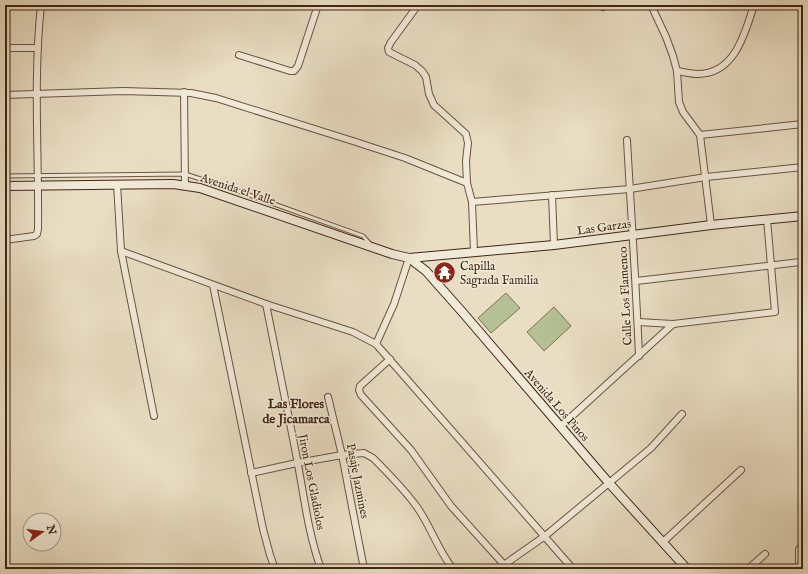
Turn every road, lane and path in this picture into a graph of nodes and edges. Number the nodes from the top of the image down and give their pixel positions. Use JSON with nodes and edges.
{"nodes":[{"id":1,"x":41,"y":5,"type":"edge"},
{"id":2,"x":318,"y":5,"type":"edge"},
{"id":3,"x":418,"y":5,"type":"edge"},
{"id":4,"x":651,"y":5,"type":"edge"},
{"id":5,"x":754,"y":5,"type":"edge"},
{"id":6,"x":5,"y":48,"type":"edge"},
{"id":7,"x":38,"y":48,"type":"junction"},
{"id":8,"x":239,"y":56,"type":"dead end"},
{"id":9,"x":677,"y":71,"type":"junction"},
{"id":10,"x":184,"y":92,"type":"junction"},
{"id":11,"x":36,"y":94,"type":"junction"},
{"id":12,"x":5,"y":95,"type":"edge"},
{"id":13,"x":803,"y":124,"type":"edge"},
{"id":14,"x":700,"y":135,"type":"junction"},
{"id":15,"x":627,"y":140,"type":"dead end"},
{"id":16,"x":803,"y":167,"type":"edge"},
{"id":17,"x":185,"y":174,"type":"junction"},
{"id":18,"x":5,"y":176,"type":"edge"},
{"id":19,"x":39,"y":176,"type":"junction"},
{"id":20,"x":706,"y":177,"type":"junction"},
{"id":21,"x":467,"y":183,"type":"junction"},
{"id":22,"x":118,"y":184,"type":"junction"},
{"id":23,"x":185,"y":185,"type":"junction"},
{"id":24,"x":5,"y":186,"type":"edge"},
{"id":25,"x":39,"y":186,"type":"junction"},
{"id":26,"x":630,"y":189,"type":"junction"},
{"id":27,"x":552,"y":195,"type":"junction"},
{"id":28,"x":472,"y":202,"type":"junction"},
{"id":29,"x":803,"y":216,"type":"edge"},
{"id":30,"x":767,"y":219,"type":"junction"},
{"id":31,"x":711,"y":225,"type":"junction"},
{"id":32,"x":633,"y":235,"type":"junction"},
{"id":33,"x":5,"y":240,"type":"edge"},
{"id":34,"x":554,"y":245,"type":"junction"},
{"id":35,"x":374,"y":248,"type":"junction"},
{"id":36,"x":121,"y":251,"type":"junction"},
{"id":37,"x":474,"y":252,"type":"junction"},
{"id":38,"x":409,"y":258,"type":"junction"},
{"id":39,"x":800,"y":262,"type":"dead end"},
{"id":40,"x":771,"y":266,"type":"junction"},
{"id":41,"x":636,"y":281,"type":"junction"},
{"id":42,"x":213,"y":285,"type":"junction"},
{"id":43,"x":266,"y":304,"type":"junction"},
{"id":44,"x":638,"y":322,"type":"junction"},
{"id":45,"x":673,"y":324,"type":"junction"},
{"id":46,"x":376,"y":344,"type":"junction"},
{"id":47,"x":639,"y":356,"type":"junction"},
{"id":48,"x":390,"y":359,"type":"junction"},
{"id":49,"x":328,"y":397,"type":"dead end"},
{"id":50,"x":682,"y":414,"type":"dead end"},
{"id":51,"x":154,"y":416,"type":"dead end"},
{"id":52,"x":560,"y":427,"type":"junction"},
{"id":53,"x":342,"y":455,"type":"junction"},
{"id":54,"x":297,"y":463,"type":"junction"},
{"id":55,"x":741,"y":470,"type":"dead end"},
{"id":56,"x":251,"y":473,"type":"junction"},
{"id":57,"x":609,"y":483,"type":"junction"},
{"id":58,"x":544,"y":536,"type":"junction"},
{"id":59,"x":663,"y":542,"type":"junction"},
{"id":60,"x":803,"y":545,"type":"edge"},
{"id":61,"x":765,"y":554,"type":"dead end"},
{"id":62,"x":800,"y":566,"type":"edge"},
{"id":63,"x":506,"y":567,"type":"edge"},
{"id":64,"x":452,"y":568,"type":"edge"},
{"id":65,"x":275,"y":569,"type":"edge"},
{"id":66,"x":321,"y":569,"type":"edge"},
{"id":67,"x":364,"y":569,"type":"edge"},
{"id":68,"x":498,"y":569,"type":"edge"},
{"id":69,"x":573,"y":569,"type":"edge"},
{"id":70,"x":687,"y":569,"type":"edge"},
{"id":71,"x":748,"y":569,"type":"edge"}],
"edges":[{"from":1,"to":7,"type":"street"},
{"from":2,"to":8,"type":"street"},
{"from":3,"to":21,"type":"street"},
{"from":4,"to":9,"type":"street"},
{"from":5,"to":9,"type":"street"},
{"from":6,"to":7,"type":"street"},
{"from":7,"to":11,"type":"street"},
{"from":9,"to":14,"type":"street"},
{"from":10,"to":11,"type":"street"},
{"from":10,"to":17,"type":"street"},
{"from":10,"to":21,"type":"street"},
{"from":11,"to":12,"type":"street"},
{"from":11,"to":19,"type":"street"},
{"from":13,"to":14,"type":"street"},
{"from":14,"to":20,"type":"street"},
{"from":15,"to":26,"type":"street","name":"Calle Los Flamenco"},
{"from":16,"to":20,"type":"street"},
{"from":17,"to":19,"type":"lane"},
{"from":17,"to":23,"type":"street"},
{"from":17,"to":35,"type":"lane"},
{"from":18,"to":19,"type":"lane"},
{"from":19,"to":25,"type":"street"},
{"from":20,"to":26,"type":"street"},
{"from":20,"to":31,"type":"street"},
{"from":21,"to":28,"type":"street"},
{"from":22,"to":23,"type":"street","name":"Avenida el Valle"},
{"from":22,"to":25,"type":"street","name":"Avenida el Valle"},
{"from":22,"to":36,"type":"street"},
{"from":23,"to":35,"type":"street","name":"Avenida el Valle"},
{"from":24,"to":25,"type":"street","name":"Avenida el Valle"},
{"from":25,"to":33,"type":"street"},
{"from":26,"to":27,"type":"street"},
{"from":26,"to":32,"type":"street","name":"Calle Los Flamenco"},
{"from":27,"to":28,"type":"street"},
{"from":27,"to":34,"type":"street"},
{"from":28,"to":37,"type":"street"},
{"from":29,"to":30,"type":"street","name":"Las Garzas"},
{"from":30,"to":31,"type":"street","name":"Las Garzas"},
{"from":30,"to":40,"type":"street"},
{"from":31,"to":32,"type":"street","name":"Las Garzas"},
{"from":32,"to":34,"type":"street","name":"Las Garzas"},
{"from":32,"to":41,"type":"street","name":"Calle Los Flamenco"},
{"from":34,"to":37,"type":"street","name":"Las Garzas"},
{"from":35,"to":38,"type":"street","name":"Avenida el Valle"},
{"from":36,"to":42,"type":"street"},
{"from":36,"to":51,"type":"street"},
{"from":37,"to":38,"type":"street","name":"Las Garzas"},
{"from":38,"to":46,"type":"street"},
{"from":38,"to":52,"type":"street","name":"Avenida Los Pinos"},
{"from":39,"to":40,"type":"street"},
{"from":40,"to":41,"type":"street"},
{"from":40,"to":45,"type":"street"},
{"from":41,"to":44,"type":"street","name":"Calle Los Flamenco"},
{"from":42,"to":43,"type":"street"},
{"from":42,"to":56,"type":"street"},
{"from":43,"to":46,"type":"street"},
{"from":43,"to":54,"type":"street","name":"Jiron Los Gladiolos"},
{"from":44,"to":45,"type":"street"},
{"from":44,"to":47,"type":"street","name":"Calle Los Flamenco"},
{"from":45,"to":47,"type":"street"},
{"from":46,"to":48,"type":"street"},
{"from":47,"to":52,"type":"street"},
{"from":48,"to":58,"type":"street"},
{"from":48,"to":63,"type":"street"},
{"from":49,"to":53,"type":"street","name":"Pasaje Jazmines"},
{"from":50,"to":57,"type":"street"},
{"from":52,"to":57,"type":"street","name":"Avenida Los Pinos"},
{"from":53,"to":54,"type":"street"},
{"from":53,"to":64,"type":"street"},
{"from":53,"to":67,"type":"street","name":"Pasaje Jazmines"},
{"from":54,"to":56,"type":"street"},
{"from":54,"to":66,"type":"street","name":"Jiron Los Gladiolos"},
{"from":55,"to":59,"type":"street"},
{"from":56,"to":65,"type":"street"},
{"from":57,"to":58,"type":"street"},
{"from":57,"to":59,"type":"street","name":"Avenida Los Pinos"},
{"from":58,"to":63,"type":"street"},
{"from":58,"to":69,"type":"street"},
{"from":59,"to":70,"type":"street","name":"Avenida Los Pinos"},
{"from":60,"to":62,"type":"street"},
{"from":61,"to":71,"type":"street"},
{"from":63,"to":68,"type":"street"}]}
